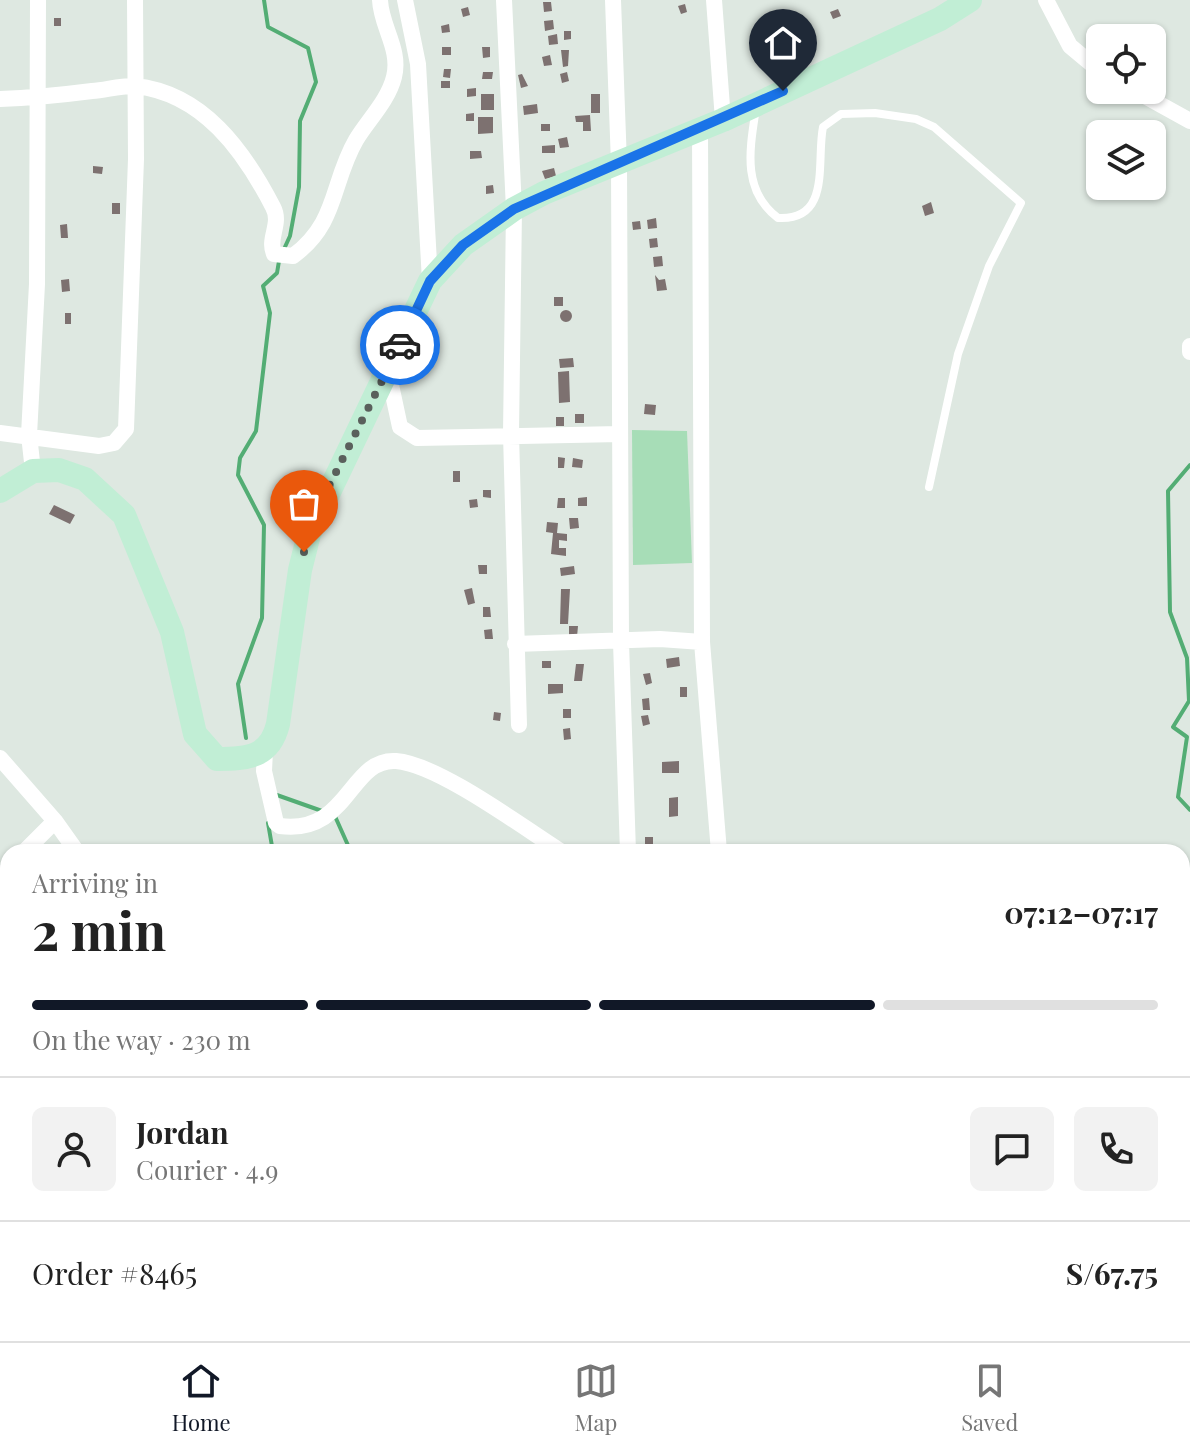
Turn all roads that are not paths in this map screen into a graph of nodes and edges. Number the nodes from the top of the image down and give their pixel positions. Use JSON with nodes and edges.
{"nodes":[{"id":1,"x":38,"y":0,"type":"edge"},
{"id":2,"x":135,"y":0,"type":"edge"},
{"id":3,"x":380,"y":0,"type":"edge"},
{"id":4,"x":405,"y":0,"type":"edge"},
{"id":5,"x":504,"y":0,"type":"edge"},
{"id":6,"x":613,"y":0,"type":"edge"},
{"id":7,"x":714,"y":0,"type":"edge"},
{"id":8,"x":970,"y":0,"type":"edge"},
{"id":9,"x":1046,"y":0,"type":"edge"},
{"id":10,"x":1086,"y":59,"type":"edge"},
{"id":11,"x":134,"y":86,"type":"junction"},
{"id":12,"x":38,"y":97,"type":"junction"},
{"id":13,"x":0,"y":99,"type":"edge"},
{"id":14,"x":757,"y":103,"type":"junction"},
{"id":15,"x":1159,"y":104,"type":"edge"},
{"id":16,"x":723,"y":120,"type":"junction"},
{"id":17,"x":1190,"y":121,"type":"edge"},
{"id":18,"x":700,"y":130,"type":"junction"},
{"id":19,"x":619,"y":164,"type":"junction"},
{"id":20,"x":514,"y":209,"type":"junction"},
{"id":21,"x":430,"y":281,"type":"junction"},
{"id":22,"x":388,"y":371,"type":"junction"},
{"id":23,"x":0,"y":433,"type":"edge"},
{"id":24,"x":511,"y":434,"type":"junction"},
{"id":25,"x":620,"y":434,"type":"junction"},
{"id":26,"x":29,"y":435,"type":"junction"},
{"id":27,"x":33,"y":471,"type":"junction"},
{"id":28,"x":929,"y":487,"type":"dead end"},
{"id":29,"x":0,"y":491,"type":"edge"},
{"id":30,"x":621,"y":642,"type":"junction"},
{"id":31,"x":702,"y":642,"type":"junction"},
{"id":32,"x":515,"y":644,"type":"junction"},
{"id":33,"x":519,"y":725,"type":"dead end"},
{"id":34,"x":257,"y":754,"type":"junction"},
{"id":35,"x":0,"y":759,"type":"edge"},
{"id":36,"x":55,"y":821,"type":"junction"},
{"id":37,"x":32,"y":844,"type":"edge"},
{"id":38,"x":71,"y":844,"type":"edge"},
{"id":39,"x":549,"y":844,"type":"edge"},
{"id":40,"x":628,"y":844,"type":"edge"},
{"id":41,"x":718,"y":844,"type":"edge"}],
"edges":[{"from":1,"to":12,"type":"street"},
{"from":2,"to":11,"type":"street"},
{"from":3,"to":11,"type":"street"},
{"from":4,"to":21,"type":"street"},
{"from":5,"to":20,"type":"street"},
{"from":6,"to":19,"type":"street"},
{"from":7,"to":16,"type":"street"},
{"from":8,"to":14,"type":"main road"},
{"from":9,"to":10,"type":"street"},
{"from":11,"to":12,"type":"street"},
{"from":11,"to":26,"type":"street"},
{"from":12,"to":13,"type":"street"},
{"from":12,"to":26,"type":"street"},
{"from":14,"to":16,"type":"main road"},
{"from":14,"to":28,"type":"lane"},
{"from":15,"to":17,"type":"street"},
{"from":16,"to":18,"type":"main road"},
{"from":18,"to":19,"type":"main road"},
{"from":18,"to":31,"type":"street"},
{"from":19,"to":20,"type":"main road"},
{"from":19,"to":25,"type":"street"},
{"from":20,"to":21,"type":"main road"},
{"from":20,"to":24,"type":"street"},
{"from":21,"to":22,"type":"main road"},
{"from":22,"to":24,"type":"street"},
{"from":22,"to":34,"type":"main road"},
{"from":23,"to":26,"type":"street"},
{"from":24,"to":25,"type":"street"},
{"from":24,"to":32,"type":"street"},
{"from":25,"to":30,"type":"street"},
{"from":26,"to":27,"type":"street"},
{"from":27,"to":29,"type":"main road"},
{"from":27,"to":34,"type":"main road"},
{"from":30,"to":31,"type":"street"},
{"from":30,"to":32,"type":"street"},
{"from":30,"to":40,"type":"street"},
{"from":31,"to":41,"type":"street"},
{"from":32,"to":33,"type":"street"},
{"from":34,"to":39,"type":"street"},
{"from":35,"to":36,"type":"street"},
{"from":36,"to":37,"type":"street"},
{"from":36,"to":38,"type":"street"}]}
